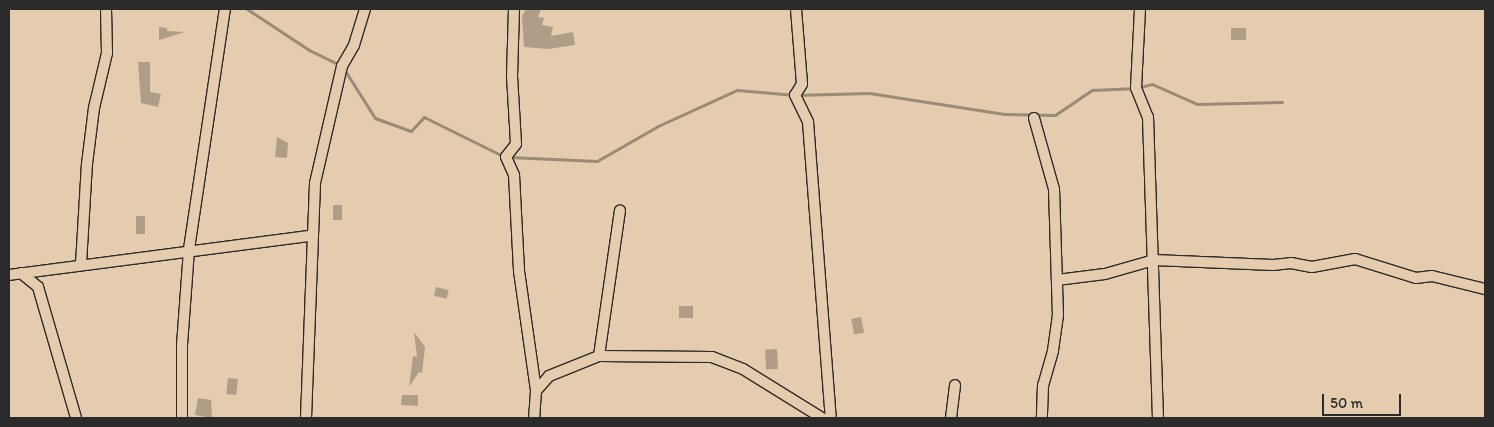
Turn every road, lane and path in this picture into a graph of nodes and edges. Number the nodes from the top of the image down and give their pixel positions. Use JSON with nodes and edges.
{"nodes":[{"id":1,"x":106,"y":9,"type":"edge"},
{"id":2,"x":225,"y":9,"type":"edge"},
{"id":3,"x":365,"y":9,"type":"edge"},
{"id":4,"x":514,"y":9,"type":"edge"},
{"id":5,"x":796,"y":9,"type":"edge"},
{"id":6,"x":1140,"y":9,"type":"edge"},
{"id":7,"x":1034,"y":118,"type":"dead end"},
{"id":8,"x":620,"y":211,"type":"dead end"},
{"id":9,"x":311,"y":236,"type":"junction"},
{"id":10,"x":190,"y":250,"type":"junction"},
{"id":11,"x":1154,"y":260,"type":"junction"},
{"id":12,"x":81,"y":264,"type":"junction"},
{"id":13,"x":47,"y":270,"type":"junction"},
{"id":14,"x":21,"y":273,"type":"junction"},
{"id":15,"x":9,"y":275,"type":"edge"},
{"id":16,"x":1057,"y":280,"type":"junction"},
{"id":17,"x":38,"y":287,"type":"junction"},
{"id":18,"x":1485,"y":289,"type":"edge"},
{"id":19,"x":600,"y":356,"type":"junction"},
{"id":20,"x":955,"y":385,"type":"dead end"},
{"id":21,"x":536,"y":391,"type":"junction"},
{"id":22,"x":76,"y":418,"type":"edge"},
{"id":23,"x":182,"y":418,"type":"edge"},
{"id":24,"x":306,"y":418,"type":"edge"},
{"id":25,"x":534,"y":418,"type":"edge"},
{"id":26,"x":822,"y":418,"type":"edge"},
{"id":27,"x":831,"y":418,"type":"edge"},
{"id":28,"x":951,"y":418,"type":"edge"},
{"id":29,"x":1042,"y":418,"type":"edge"},
{"id":30,"x":1158,"y":418,"type":"edge"}],
"edges":[{"from":1,"to":12,"type":"street"},
{"from":2,"to":10,"type":"street"},
{"from":3,"to":9,"type":"street"},
{"from":4,"to":21,"type":"street"},
{"from":5,"to":27,"type":"street"},
{"from":6,"to":11,"type":"street"},
{"from":7,"to":16,"type":"street"},
{"from":8,"to":19,"type":"street"},
{"from":9,"to":10,"type":"street"},
{"from":9,"to":24,"type":"street"},
{"from":10,"to":12,"type":"street"},
{"from":10,"to":23,"type":"street"},
{"from":11,"to":16,"type":"street"},
{"from":11,"to":18,"type":"street"},
{"from":11,"to":30,"type":"street"},
{"from":12,"to":13,"type":"street"},
{"from":13,"to":14,"type":"street"},
{"from":13,"to":17,"type":"street"},
{"from":14,"to":15,"type":"street"},
{"from":14,"to":17,"type":"street"},
{"from":16,"to":29,"type":"street"},
{"from":17,"to":22,"type":"street"},
{"from":19,"to":21,"type":"street"},
{"from":19,"to":26,"type":"street"},
{"from":20,"to":28,"type":"street"},
{"from":21,"to":25,"type":"street"}]}
